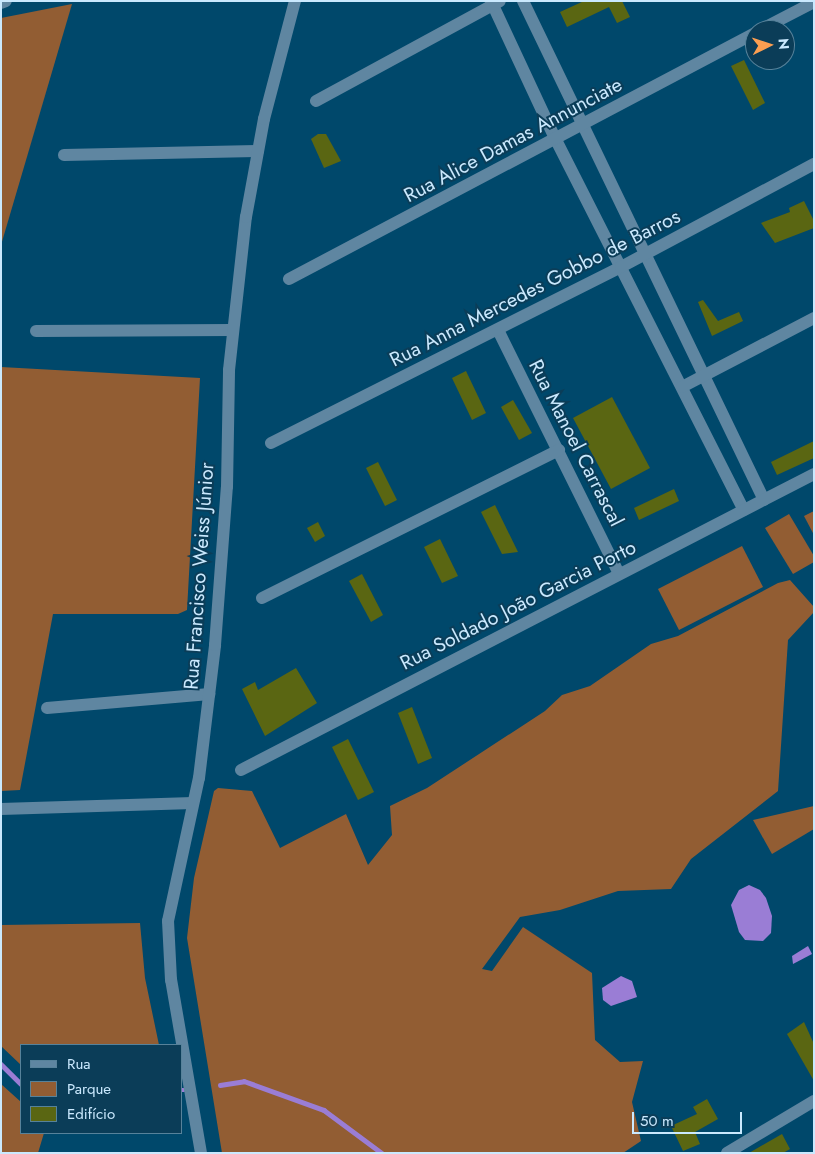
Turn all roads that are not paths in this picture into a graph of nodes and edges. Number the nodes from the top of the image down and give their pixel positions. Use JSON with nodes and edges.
{"nodes":[{"id":1,"x":6,"y":1,"type":"edge"},
{"id":2,"x":295,"y":1,"type":"edge"},
{"id":3,"x":523,"y":1,"type":"edge"},
{"id":4,"x":814,"y":2,"type":"edge"},
{"id":5,"x":1,"y":3,"type":"edge"},
{"id":6,"x":494,"y":3,"type":"edge"},
{"id":7,"x":779,"y":20,"type":"edge"},
{"id":8,"x":745,"y":38,"type":"edge"},
{"id":9,"x":316,"y":102,"type":"dead end"},
{"id":10,"x":582,"y":124,"type":"junction"},
{"id":11,"x":556,"y":138,"type":"junction"},
{"id":12,"x":258,"y":151,"type":"junction"},
{"id":13,"x":64,"y":155,"type":"dead end"},
{"id":14,"x":814,"y":164,"type":"edge"},
{"id":15,"x":645,"y":254,"type":"junction"},
{"id":16,"x":621,"y":267,"type":"junction"},
{"id":17,"x":289,"y":280,"type":"dead end"},
{"id":18,"x":814,"y":318,"type":"edge"},
{"id":19,"x":233,"y":330,"type":"junction"},
{"id":20,"x":498,"y":330,"type":"junction"},
{"id":21,"x":36,"y":331,"type":"dead end"},
{"id":22,"x":704,"y":376,"type":"junction"},
{"id":23,"x":682,"y":387,"type":"junction"},
{"id":24,"x":272,"y":443,"type":"dead end"},
{"id":25,"x":559,"y":450,"type":"junction"},
{"id":26,"x":814,"y":474,"type":"edge"},
{"id":27,"x":764,"y":500,"type":"junction"},
{"id":28,"x":744,"y":510,"type":"junction"},
{"id":29,"x":620,"y":574,"type":"junction"},
{"id":30,"x":262,"y":598,"type":"dead end"},
{"id":31,"x":209,"y":694,"type":"junction"},
{"id":32,"x":47,"y":708,"type":"dead end"},
{"id":33,"x":241,"y":770,"type":"dead end"},
{"id":34,"x":193,"y":804,"type":"junction"},
{"id":35,"x":1,"y":809,"type":"edge"},
{"id":36,"x":814,"y":1101,"type":"edge"},
{"id":37,"x":201,"y":1153,"type":"edge"},
{"id":38,"x":726,"y":1153,"type":"edge"}],
"edges":[{"from":1,"to":5,"type":"street"},
{"from":2,"to":12,"type":"street","name":"Rua Francisco Weiss Júnior"},
{"from":3,"to":10,"type":"street"},
{"from":4,"to":7,"type":"street"},
{"from":6,"to":9,"type":"street"},
{"from":6,"to":11,"type":"street"},
{"from":8,"to":10,"type":"street","name":"Rua Alice Damas Annunciate"},
{"from":10,"to":11,"type":"street","name":"Rua Alice Damas Annunciate"},
{"from":10,"to":15,"type":"street"},
{"from":11,"to":16,"type":"street"},
{"from":11,"to":17,"type":"street","name":"Rua Alice Damas Annunciate"},
{"from":12,"to":13,"type":"street"},
{"from":12,"to":19,"type":"street","name":"Rua Francisco Weiss Júnior"},
{"from":14,"to":15,"type":"street","name":"Rua Anna Mercedes Gobbo de Barros"},
{"from":15,"to":16,"type":"street","name":"Rua Anna Mercedes Gobbo de Barros"},
{"from":15,"to":22,"type":"street"},
{"from":16,"to":20,"type":"street","name":"Rua Anna Mercedes Gobbo de Barros"},
{"from":16,"to":23,"type":"street"},
{"from":18,"to":22,"type":"street"},
{"from":19,"to":21,"type":"street"},
{"from":19,"to":31,"type":"street","name":"Rua Francisco Weiss Júnior"},
{"from":20,"to":24,"type":"street","name":"Rua Anna Mercedes Gobbo de Barros"},
{"from":20,"to":25,"type":"street","name":"Rua Manoel Carrascal"},
{"from":22,"to":23,"type":"street"},
{"from":22,"to":27,"type":"street"},
{"from":23,"to":28,"type":"street"},
{"from":25,"to":29,"type":"street","name":"Rua Manoel Carrascal"},
{"from":25,"to":30,"type":"street"},
{"from":26,"to":27,"type":"street","name":"Rua Soldado João Garcia Porto"},
{"from":27,"to":28,"type":"street","name":"Rua Soldado João Garcia Porto"},
{"from":28,"to":29,"type":"street","name":"Rua Soldado João Garcia Porto"},
{"from":29,"to":33,"type":"street","name":"Rua Soldado João Garcia Porto"},
{"from":31,"to":32,"type":"street"},
{"from":31,"to":34,"type":"street","name":"Rua Francisco Weiss Júnior"},
{"from":34,"to":35,"type":"street"},
{"from":34,"to":37,"type":"street","name":"Rua Francisco Weiss Júnior"},
{"from":36,"to":38,"type":"street"}]}
